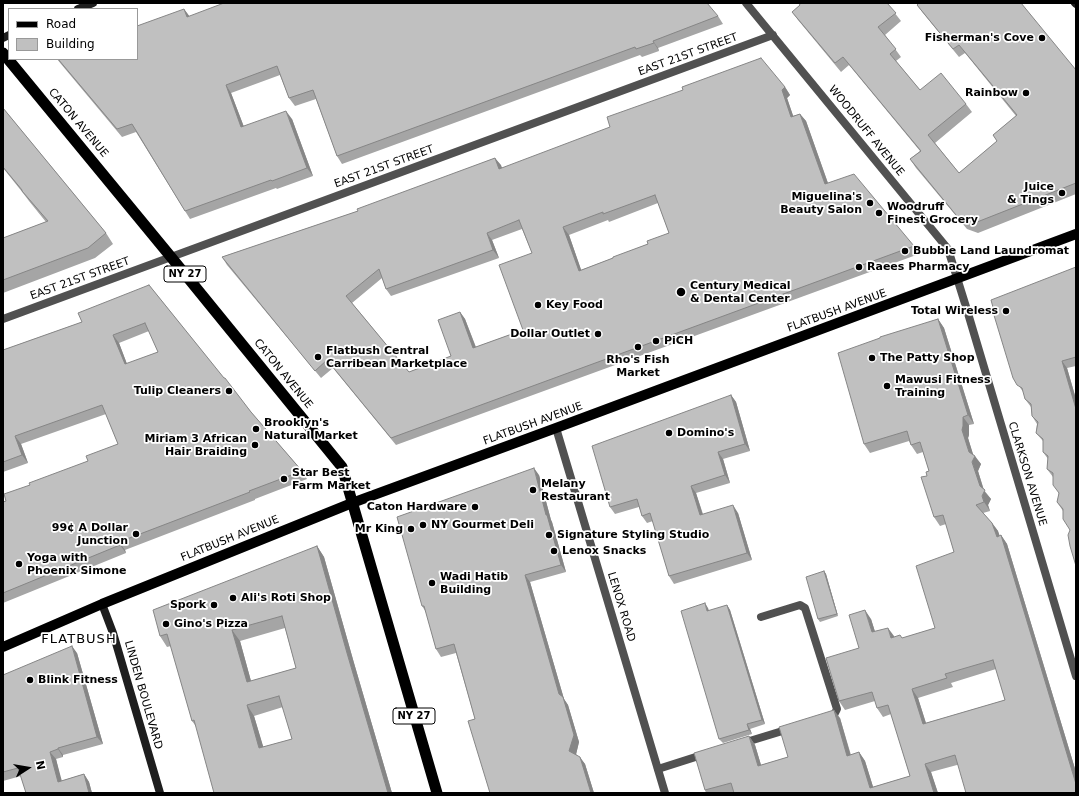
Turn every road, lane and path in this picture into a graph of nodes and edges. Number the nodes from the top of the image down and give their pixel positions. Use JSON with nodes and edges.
{"nodes":[{"id":1,"x":93,"y":3,"type":"edge"},
{"id":2,"x":746,"y":3,"type":"edge"},
{"id":3,"x":80,"y":8,"type":"edge"},
{"id":4,"x":773,"y":35,"type":"junction"},
{"id":5,"x":9,"y":60,"type":"edge"},
{"id":6,"x":1076,"y":234,"type":"edge"},
{"id":7,"x":171,"y":257,"type":"junction"},
{"id":8,"x":958,"y":278,"type":"junction"},
{"id":9,"x":3,"y":319,"type":"edge"},
{"id":10,"x":556,"y":428,"type":"junction"},
{"id":11,"x":352,"y":503,"type":"junction"},
{"id":12,"x":102,"y":604,"type":"junction"},
{"id":13,"x":761,"y":617,"type":"dead end"},
{"id":14,"x":3,"y":647,"type":"edge"},
{"id":15,"x":1076,"y":676,"type":"edge"},
{"id":16,"x":819,"y":720,"type":"edge"},
{"id":17,"x":796,"y":727,"type":"edge"},
{"id":18,"x":736,"y":745,"type":"edge"},
{"id":19,"x":713,"y":752,"type":"edge"},
{"id":20,"x":658,"y":769,"type":"junction"},
{"id":21,"x":160,"y":793,"type":"edge"},
{"id":22,"x":436,"y":793,"type":"edge"},
{"id":23,"x":665,"y":793,"type":"edge"}],
"edges":[{"from":1,"to":3,"type":"main road"},
{"from":2,"to":4,"type":"street","name":"WOODRUFF AVENUE"},
{"from":4,"to":7,"type":"street","name":"EAST 21ST STREET"},
{"from":4,"to":8,"type":"street","name":"WOODRUFF AVENUE"},
{"from":5,"to":7,"type":"highway","name":"CATON AVENUE","number":"NY 27"},
{"from":6,"to":8,"type":"main road","name":"FLATBUSH AVENUE"},
{"from":7,"to":9,"type":"street","name":"EAST 21ST STREET"},
{"from":7,"to":11,"type":"highway","name":"CATON AVENUE","number":"NY 27"},
{"from":8,"to":10,"type":"main road","name":"FLATBUSH AVENUE"},
{"from":8,"to":15,"type":"street","name":"CLARKSON AVENUE"},
{"from":10,"to":11,"type":"main road","name":"FLATBUSH AVENUE"},
{"from":10,"to":20,"type":"street","name":"LENOX ROAD"},
{"from":11,"to":12,"type":"main road","name":"FLATBUSH AVENUE"},
{"from":11,"to":22,"type":"highway","name":"CATON AVENUE","number":"NY 27"},
{"from":12,"to":14,"type":"main road","name":"FLATBUSH AVENUE"},
{"from":12,"to":21,"type":"main road","name":"LINDEN BOULEVARD"},
{"from":13,"to":16,"type":"street"},
{"from":17,"to":18,"type":"street"},
{"from":19,"to":20,"type":"street"},
{"from":20,"to":23,"type":"street","name":"LENOX ROAD"}]}
